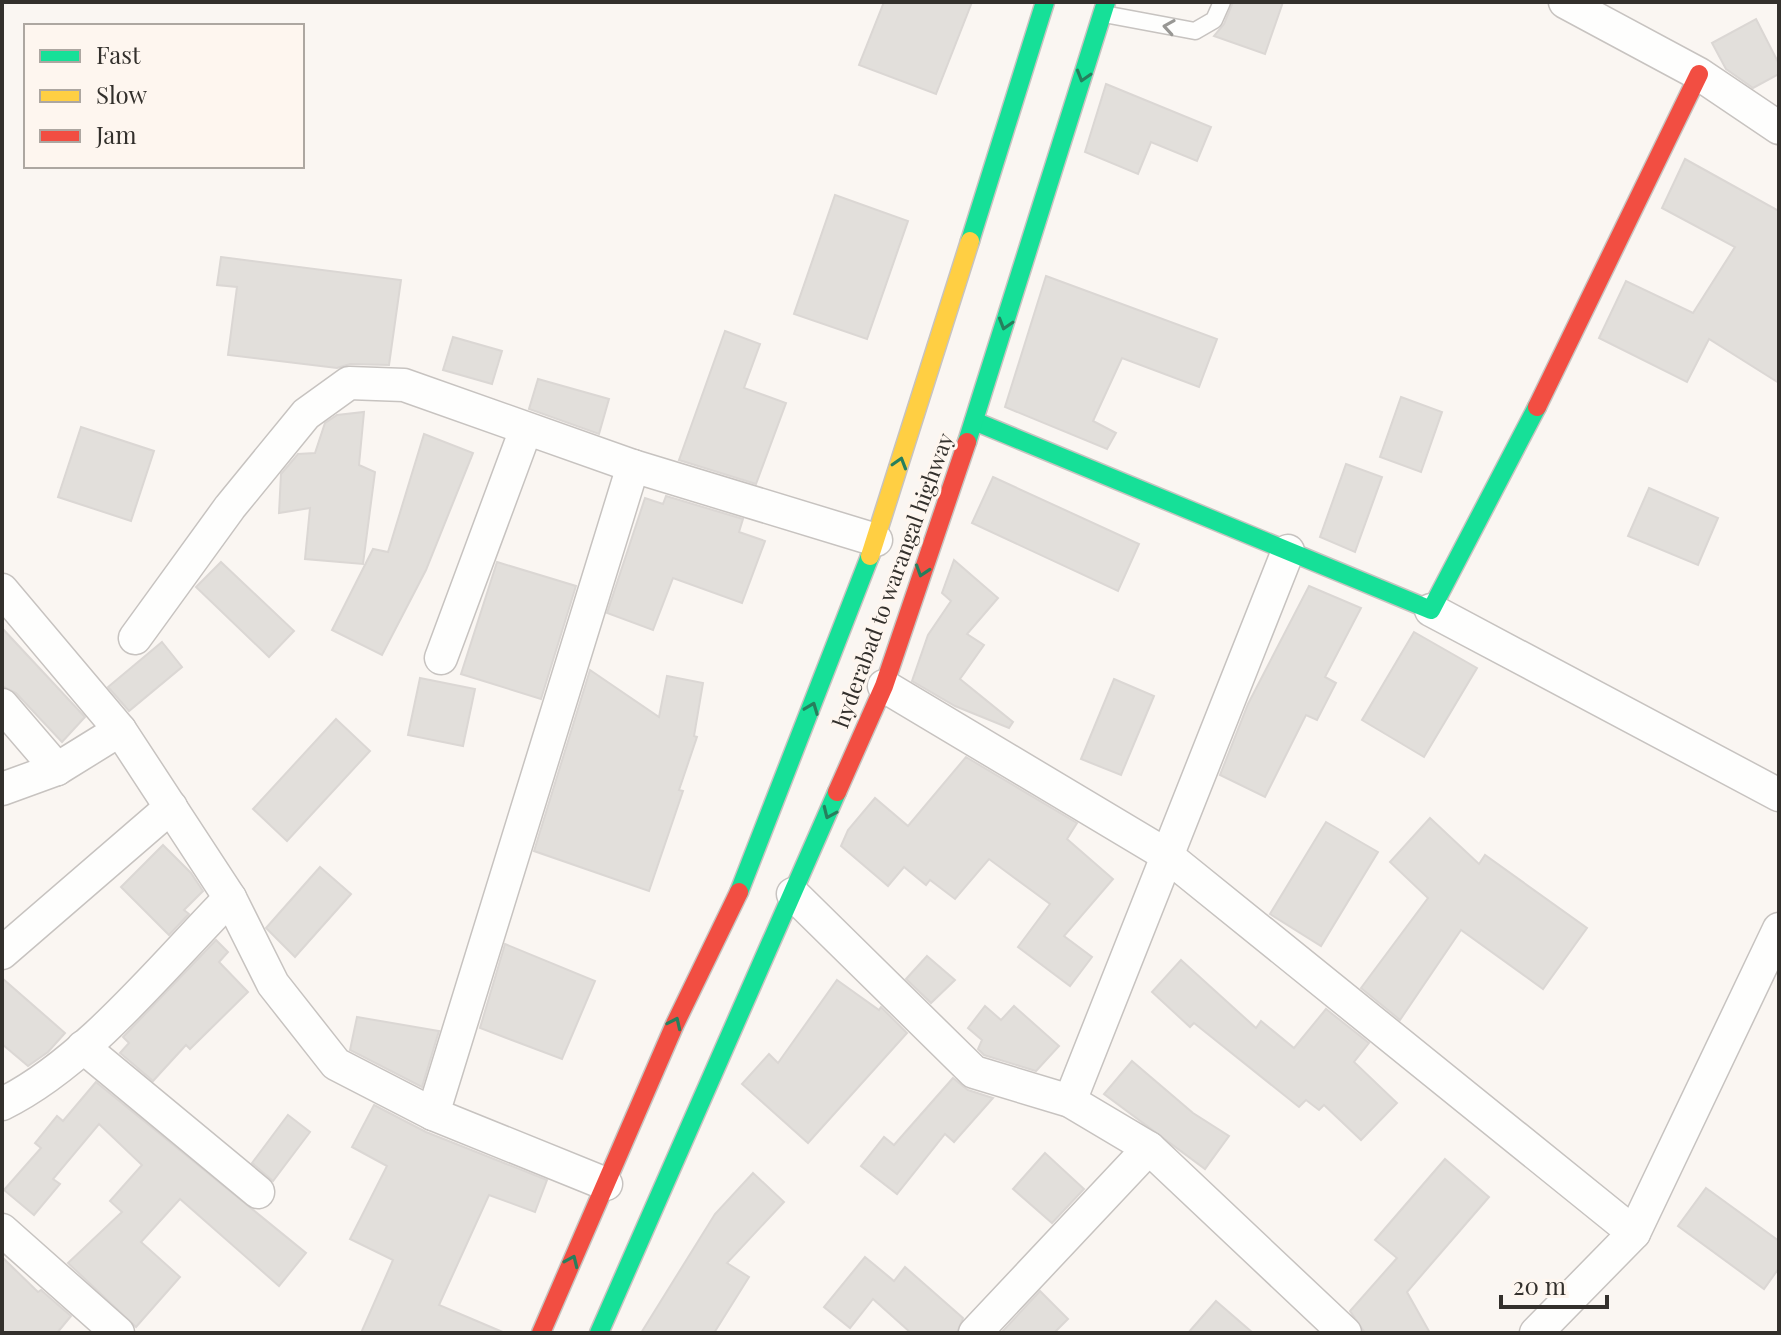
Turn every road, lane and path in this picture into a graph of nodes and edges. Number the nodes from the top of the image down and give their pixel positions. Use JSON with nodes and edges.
{"nodes":[{"id":1,"x":1045,"y":2,"type":"edge"},
{"id":2,"x":1222,"y":2,"type":"edge"},
{"id":3,"x":1565,"y":2,"type":"edge"},
{"id":4,"x":1104,"y":8,"type":"edge"},
{"id":5,"x":1699,"y":74,"type":"junction"},
{"id":6,"x":1779,"y":128,"type":"edge"},
{"id":7,"x":974,"y":421,"type":"junction"},
{"id":8,"x":526,"y":429,"type":"junction"},
{"id":9,"x":633,"y":466,"type":"junction"},
{"id":10,"x":876,"y":540,"type":"junction"},
{"id":11,"x":1288,"y":551,"type":"junction"},
{"id":12,"x":2,"y":590,"type":"edge"},
{"id":13,"x":1431,"y":610,"type":"junction"},
{"id":14,"x":135,"y":638,"type":"dead end"},
{"id":15,"x":441,"y":658,"type":"dead end"},
{"id":16,"x":884,"y":686,"type":"junction"},
{"id":17,"x":2,"y":705,"type":"edge"},
{"id":18,"x":120,"y":730,"type":"junction"},
{"id":19,"x":57,"y":769,"type":"junction"},
{"id":20,"x":2,"y":789,"type":"edge"},
{"id":21,"x":1779,"y":795,"type":"edge"},
{"id":22,"x":171,"y":807,"type":"junction"},
{"id":23,"x":1165,"y":854,"type":"junction"},
{"id":24,"x":793,"y":894,"type":"junction"},
{"id":25,"x":230,"y":898,"type":"junction"},
{"id":26,"x":1779,"y":929,"type":"edge"},
{"id":27,"x":2,"y":953,"type":"edge"},
{"id":28,"x":83,"y":1047,"type":"junction"},
{"id":29,"x":1070,"y":1101,"type":"junction"},
{"id":30,"x":2,"y":1104,"type":"edge"},
{"id":31,"x":433,"y":1114,"type":"junction"},
{"id":32,"x":1149,"y":1148,"type":"junction"},
{"id":33,"x":606,"y":1184,"type":"junction"},
{"id":34,"x":258,"y":1192,"type":"dead end"},
{"id":35,"x":2,"y":1230,"type":"edge"},
{"id":36,"x":1634,"y":1233,"type":"junction"},
{"id":37,"x":118,"y":1333,"type":"edge"},
{"id":38,"x":541,"y":1333,"type":"edge"},
{"id":39,"x":599,"y":1333,"type":"edge"},
{"id":40,"x":975,"y":1333,"type":"edge"},
{"id":41,"x":1345,"y":1333,"type":"edge"},
{"id":42,"x":1536,"y":1333,"type":"edge"}],
"edges":[{"from":10,"to":1,"type":"main road","one_way":true},
{"from":2,"to":4,"type":"lane","one_way":true},
{"from":3,"to":5,"type":"street"},
{"from":4,"to":7,"type":"main road","name":"hyderabad to warangal highway","one_way":true},
{"from":5,"to":6,"type":"street"},
{"from":5,"to":13,"type":"main road"},
{"from":7,"to":11,"type":"main road"},
{"from":7,"to":16,"type":"main road","name":"hyderabad to warangal highway","one_way":true},
{"from":8,"to":9,"type":"street"},
{"from":8,"to":14,"type":"street"},
{"from":8,"to":15,"type":"street"},
{"from":9,"to":10,"type":"street"},
{"from":9,"to":31,"type":"street"},
{"from":33,"to":10,"type":"main road","one_way":true},
{"from":11,"to":13,"type":"main road"},
{"from":11,"to":23,"type":"street"},
{"from":12,"to":18,"type":"street"},
{"from":13,"to":21,"type":"street"},
{"from":16,"to":23,"type":"street"},
{"from":16,"to":24,"type":"main road","name":"hyderabad to warangal highway","one_way":true},
{"from":17,"to":19,"type":"street"},
{"from":18,"to":19,"type":"street"},
{"from":18,"to":22,"type":"street"},
{"from":19,"to":20,"type":"street"},
{"from":22,"to":25,"type":"street"},
{"from":22,"to":27,"type":"street"},
{"from":23,"to":29,"type":"street"},
{"from":23,"to":36,"type":"street"},
{"from":24,"to":29,"type":"street"},
{"from":24,"to":39,"type":"main road","name":"hyderabad to warangal highway"},
{"from":25,"to":28,"type":"street"},
{"from":25,"to":31,"type":"street"},
{"from":26,"to":36,"type":"street"},
{"from":28,"to":30,"type":"street"},
{"from":28,"to":34,"type":"street"},
{"from":29,"to":32,"type":"street"},
{"from":31,"to":33,"type":"street"},
{"from":32,"to":40,"type":"street"},
{"from":32,"to":41,"type":"street"},
{"from":38,"to":33,"type":"main road","one_way":true},
{"from":35,"to":37,"type":"street"},
{"from":36,"to":42,"type":"street"}]}
